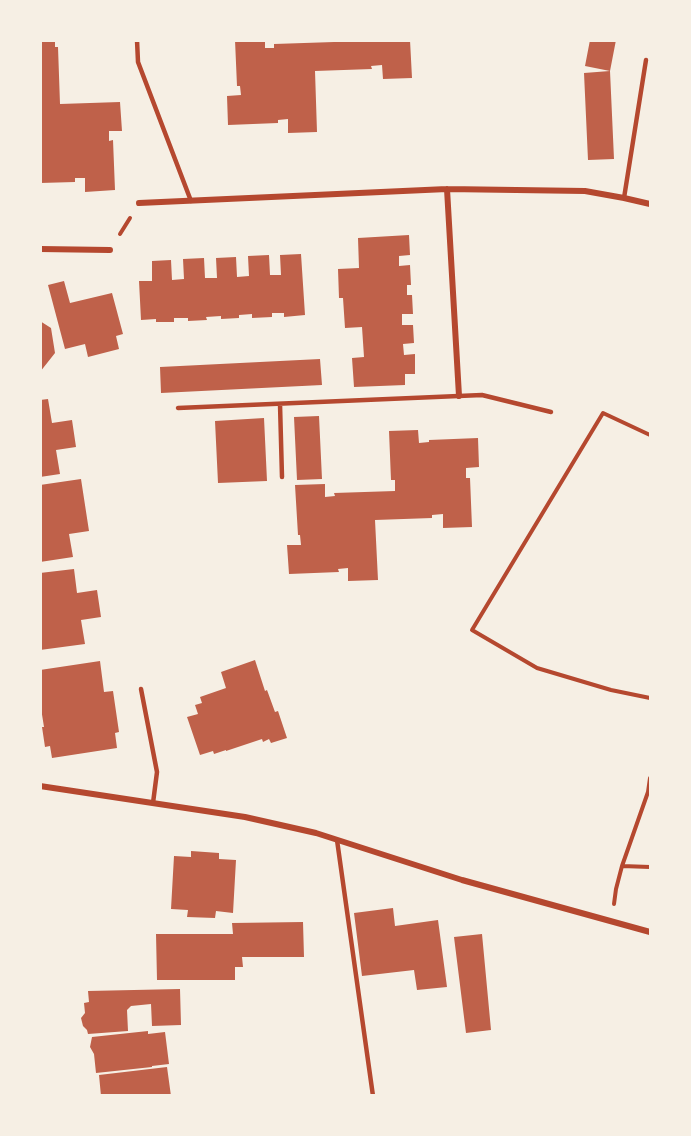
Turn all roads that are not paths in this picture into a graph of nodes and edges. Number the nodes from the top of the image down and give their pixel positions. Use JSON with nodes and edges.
{"nodes":[{"id":1,"x":137,"y":40,"type":"edge"},
{"id":2,"x":646,"y":60,"type":"dead end"},
{"id":3,"x":447,"y":189,"type":"junction"},
{"id":4,"x":624,"y":198,"type":"junction"},
{"id":5,"x":191,"y":201,"type":"junction"},
{"id":6,"x":139,"y":203,"type":"road end"},
{"id":7,"x":651,"y":204,"type":"edge"},
{"id":8,"x":40,"y":249,"type":"edge"},
{"id":9,"x":110,"y":250,"type":"road end"},
{"id":10,"x":459,"y":396,"type":"junction"},
{"id":11,"x":279,"y":404,"type":"junction"},
{"id":12,"x":178,"y":408,"type":"dead end"},
{"id":13,"x":551,"y":412,"type":"dead end"},
{"id":14,"x":282,"y":477,"type":"dead end"},
{"id":15,"x":141,"y":689,"type":"dead end"},
{"id":16,"x":40,"y":786,"type":"edge"},
{"id":17,"x":153,"y":803,"type":"junction"},
{"id":18,"x":337,"y":840,"type":"junction"},
{"id":19,"x":651,"y":932,"type":"edge"},
{"id":20,"x":373,"y":1095,"type":"edge"}],
"edges":[{"from":1,"to":5,"type":"lane"},
{"from":2,"to":4,"type":"lane"},
{"from":3,"to":4,"type":"street"},
{"from":3,"to":5,"type":"street"},
{"from":3,"to":10,"type":"street"},
{"from":4,"to":7,"type":"street"},
{"from":5,"to":6,"type":"street"},
{"from":8,"to":9,"type":"street"},
{"from":10,"to":11,"type":"lane"},
{"from":10,"to":13,"type":"lane"},
{"from":11,"to":12,"type":"lane"},
{"from":11,"to":14,"type":"lane"},
{"from":15,"to":17,"type":"lane"},
{"from":16,"to":17,"type":"street"},
{"from":17,"to":18,"type":"street"},
{"from":18,"to":19,"type":"street"},
{"from":18,"to":20,"type":"lane"}]}
